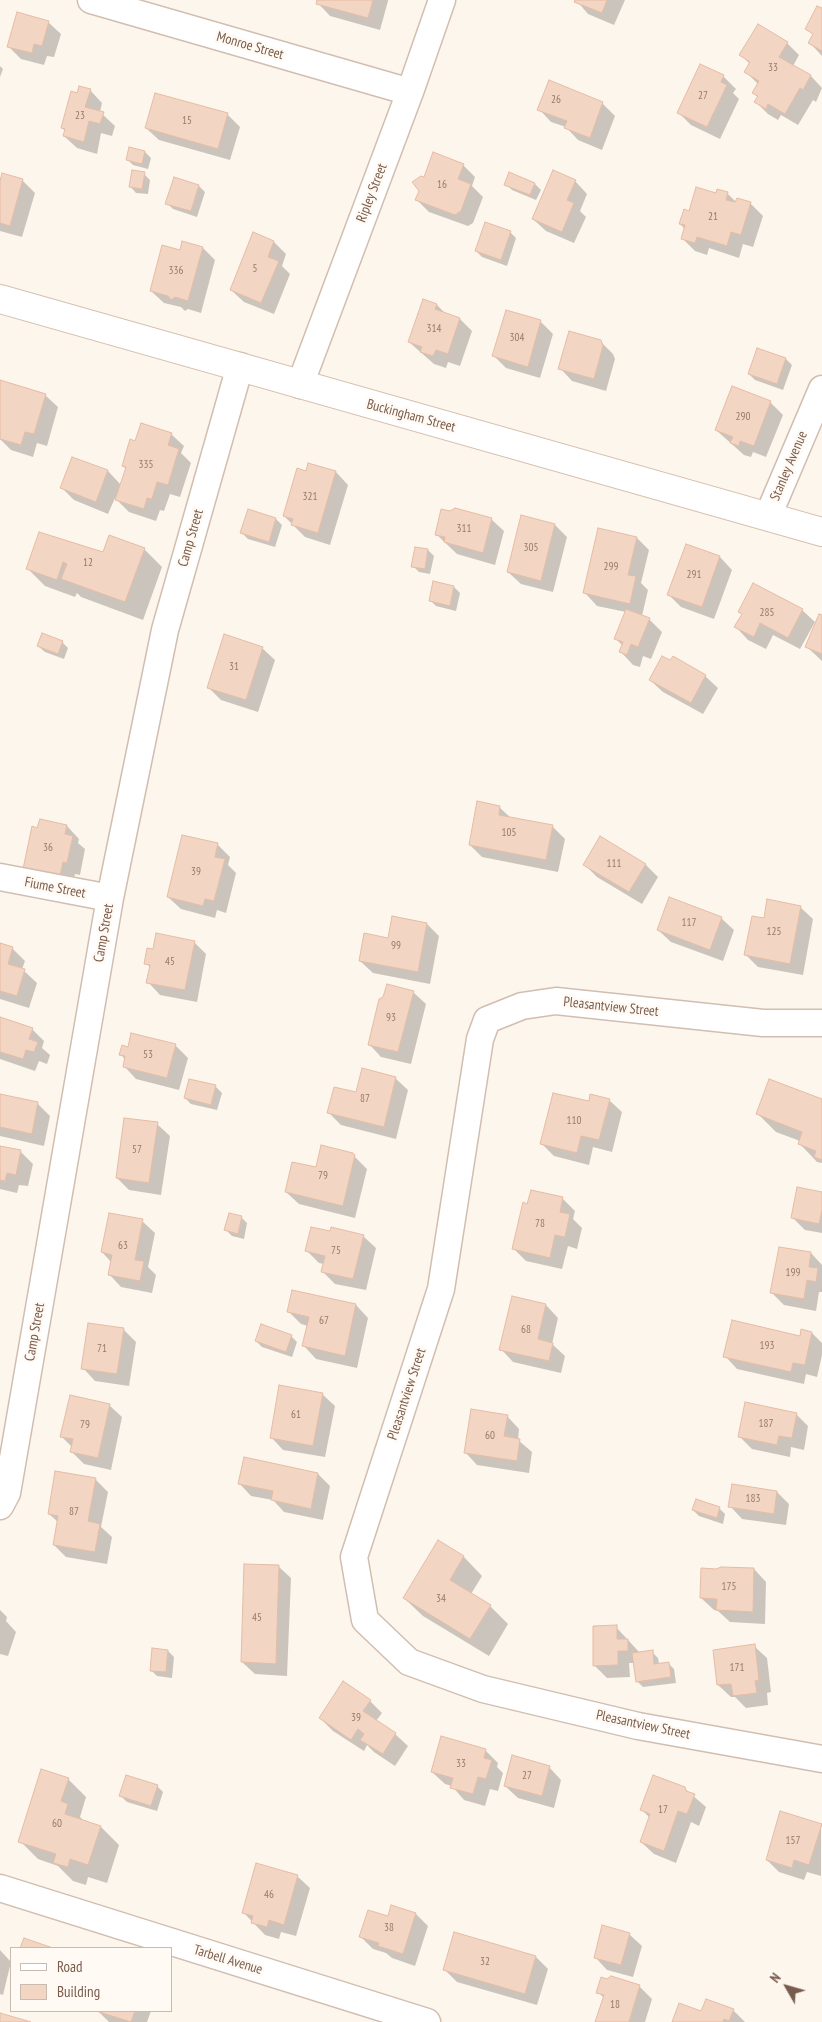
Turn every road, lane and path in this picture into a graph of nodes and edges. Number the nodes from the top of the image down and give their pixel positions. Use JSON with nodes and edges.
{"nodes":[{"id":1,"x":91,"y":0,"type":"edge"},
{"id":2,"x":442,"y":0,"type":"edge"},
{"id":3,"x":410,"y":92,"type":"junction"},
{"id":4,"x":0,"y":299,"type":"edge"},
{"id":5,"x":240,"y":366,"type":"junction"},
{"id":6,"x":300,"y":385,"type":"junction"},
{"id":7,"x":822,"y":389,"type":"edge"},
{"id":8,"x":768,"y":516,"type":"junction"},
{"id":9,"x":822,"y":532,"type":"edge"},
{"id":10,"x":0,"y":877,"type":"edge"},
{"id":11,"x":110,"y":898,"type":"junction"},
{"id":12,"x":822,"y":1023,"type":"edge"},
{"id":13,"x":0,"y":1506,"type":"edge"},
{"id":14,"x":822,"y":1759,"type":"edge"},
{"id":15,"x":0,"y":1888,"type":"edge"},
{"id":16,"x":427,"y":2022,"type":"edge"}],
"edges":[{"from":1,"to":3,"type":"street","name":"Monroe Street"},
{"from":2,"to":3,"type":"street","name":"Ripley Street"},
{"from":3,"to":6,"type":"street","name":"Ripley Street"},
{"from":4,"to":5,"type":"main road","name":"Buckingham Street"},
{"from":5,"to":6,"type":"main road","name":"Buckingham Street"},
{"from":5,"to":11,"type":"street","name":"Camp Street"},
{"from":6,"to":8,"type":"main road","name":"Buckingham Street"},
{"from":7,"to":8,"type":"street","name":"Stanley Avenue"},
{"from":8,"to":9,"type":"main road","name":"Buckingham Street"},
{"from":10,"to":11,"type":"street","name":"Fiume Street"},
{"from":11,"to":13,"type":"street","name":"Camp Street"},
{"from":12,"to":14,"type":"street","name":"Pleasantview Street"},
{"from":15,"to":16,"type":"street","name":"Tarbell Avenue"}]}
